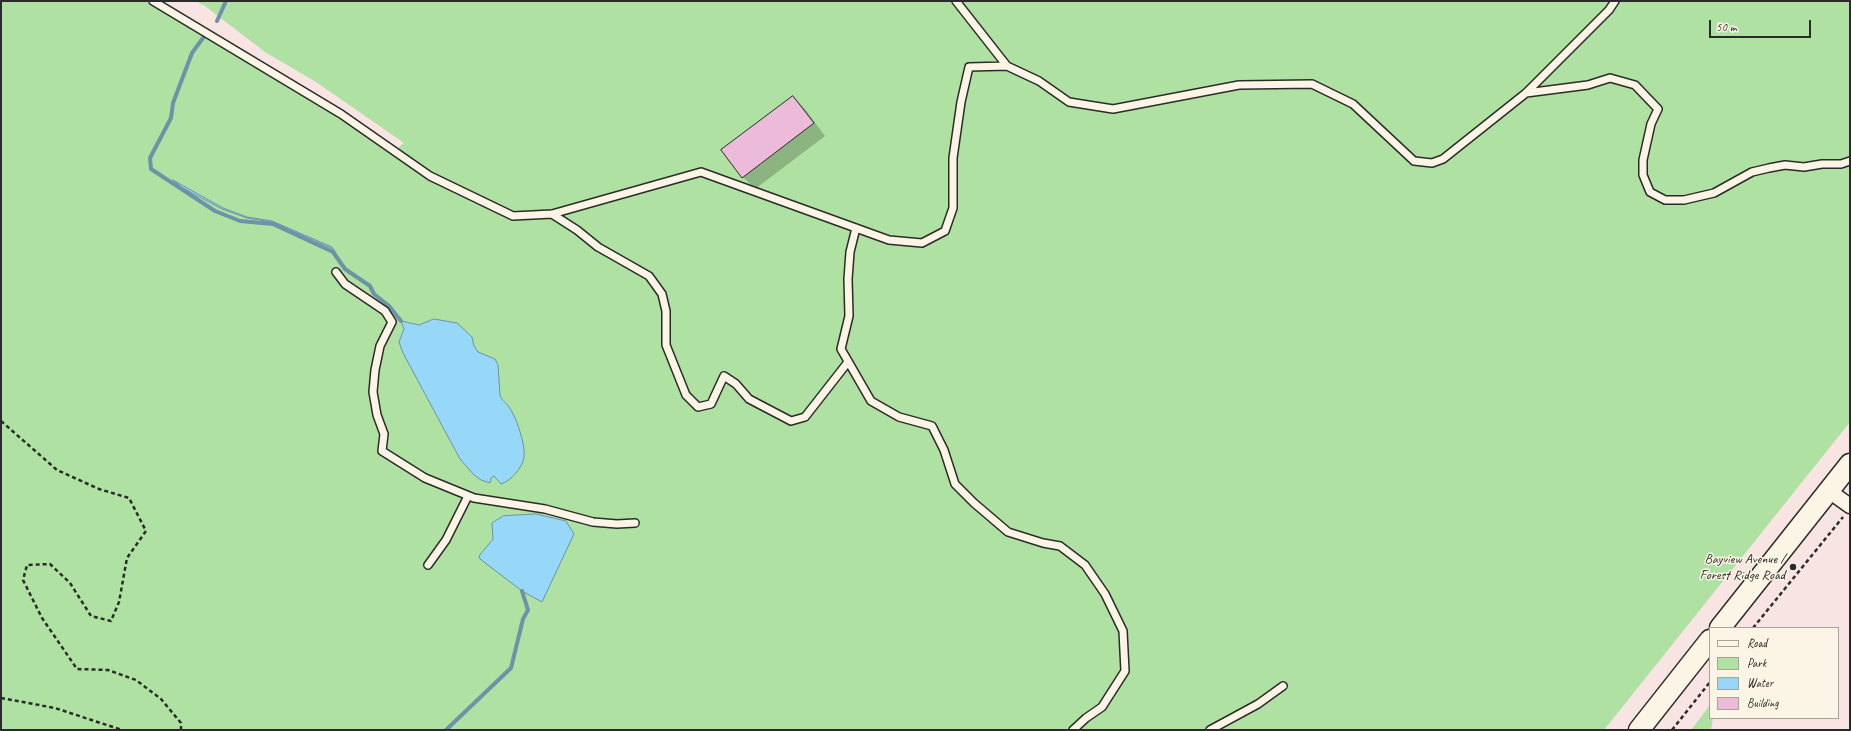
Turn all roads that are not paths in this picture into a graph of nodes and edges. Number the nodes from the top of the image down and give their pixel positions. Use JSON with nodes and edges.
{"nodes":[{"id":1,"x":153,"y":1,"type":"edge"},
{"id":2,"x":956,"y":1,"type":"edge"},
{"id":3,"x":1615,"y":1,"type":"edge"},
{"id":4,"x":1006,"y":66,"type":"junction"},
{"id":5,"x":1526,"y":93,"type":"junction"},
{"id":6,"x":1850,"y":161,"type":"edge"},
{"id":7,"x":552,"y":214,"type":"junction"},
{"id":8,"x":856,"y":228,"type":"junction"},
{"id":9,"x":336,"y":272,"type":"dead end"},
{"id":10,"x":848,"y":362,"type":"junction"},
{"id":11,"x":1850,"y":464,"type":"edge"},
{"id":12,"x":1829,"y":491,"type":"junction"},
{"id":13,"x":468,"y":496,"type":"junction"},
{"id":14,"x":1850,"y":506,"type":"edge"},
{"id":15,"x":635,"y":523,"type":"dead end"},
{"id":16,"x":428,"y":565,"type":"dead end"},
{"id":17,"x":1721,"y":627,"type":"edge"},
{"id":18,"x":1709,"y":641,"type":"edge"},
{"id":19,"x":1282,"y":686,"type":"dead end"},
{"id":20,"x":1073,"y":730,"type":"edge"},
{"id":21,"x":1210,"y":730,"type":"edge"},
{"id":22,"x":1638,"y":730,"type":"edge"}],
"edges":[{"from":1,"to":7,"type":"lane"},
{"from":2,"to":4,"type":"lane"},
{"from":3,"to":5,"type":"lane"},
{"from":4,"to":5,"type":"lane"},
{"from":4,"to":8,"type":"lane"},
{"from":5,"to":6,"type":"lane"},
{"from":7,"to":8,"type":"lane"},
{"from":7,"to":10,"type":"lane"},
{"from":8,"to":10,"type":"lane"},
{"from":9,"to":13,"type":"lane"},
{"from":10,"to":20,"type":"lane"},
{"from":11,"to":12,"type":"main road"},
{"from":12,"to":14,"type":"street"},
{"from":12,"to":17,"type":"main road"},
{"from":13,"to":15,"type":"lane"},
{"from":13,"to":16,"type":"lane"},
{"from":18,"to":22,"type":"main road"},
{"from":19,"to":21,"type":"lane"}]}
